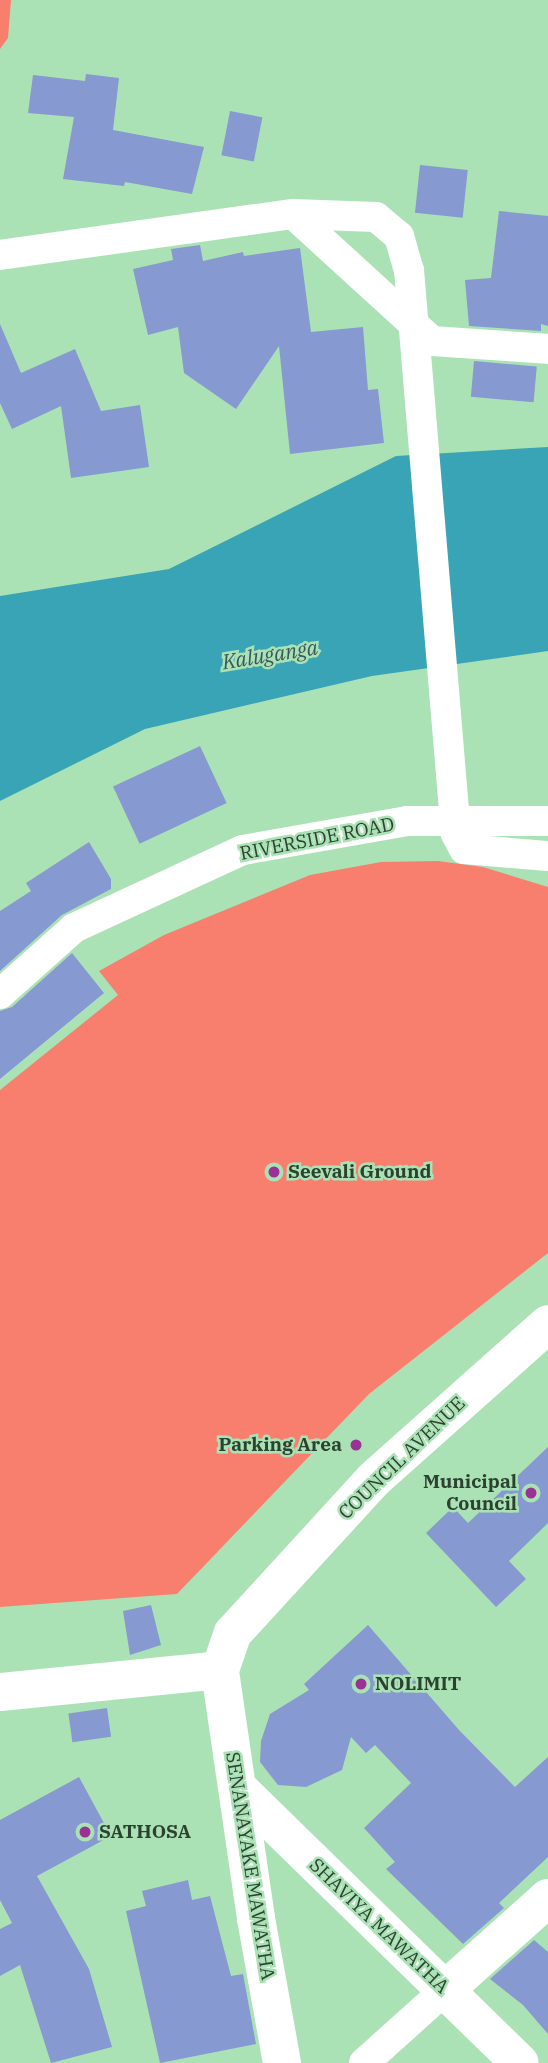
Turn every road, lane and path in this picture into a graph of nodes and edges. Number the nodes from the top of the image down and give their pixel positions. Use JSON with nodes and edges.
{"nodes":[{"id":1,"x":293,"y":214,"type":"junction"},
{"id":2,"x":0,"y":255,"type":"edge"},
{"id":3,"x":548,"y":349,"type":"edge"},
{"id":4,"x":548,"y":821,"type":"edge"},
{"id":5,"x":548,"y":856,"type":"edge"},
{"id":6,"x":0,"y":994,"type":"edge"},
{"id":7,"x":548,"y":1324,"type":"edge"},
{"id":8,"x":220,"y":1670,"type":"junction"},
{"id":9,"x":0,"y":1692,"type":"edge"},
{"id":10,"x":239,"y":1789,"type":"junction"},
{"id":11,"x":548,"y":1898,"type":"edge"},
{"id":12,"x":445,"y":1990,"type":"junction"},
{"id":13,"x":282,"y":2063,"type":"edge"},
{"id":14,"x":363,"y":2063,"type":"edge"},
{"id":15,"x":520,"y":2063,"type":"edge"}],
"edges":[{"from":1,"to":2,"type":"street"},
{"from":1,"to":3,"type":"street"},
{"from":1,"to":5,"type":"street"},
{"from":4,"to":6,"type":"street","name":"RIVERSIDE ROAD"},
{"from":7,"to":8,"type":"main road","name":"COUNCIL AVENUE"},
{"from":8,"to":9,"type":"main road"},
{"from":8,"to":10,"type":"main road","name":"SENANAYAKE MAWATHA"},
{"from":10,"to":12,"type":"main road","name":"SHAVIYA MAWATHA"},
{"from":10,"to":13,"type":"main road","name":"SENANAYAKE MAWATHA"},
{"from":11,"to":12,"type":"main road"},
{"from":12,"to":14,"type":"street"},
{"from":12,"to":15,"type":"main road","name":"SHAVIYA MAWATHA"}]}
